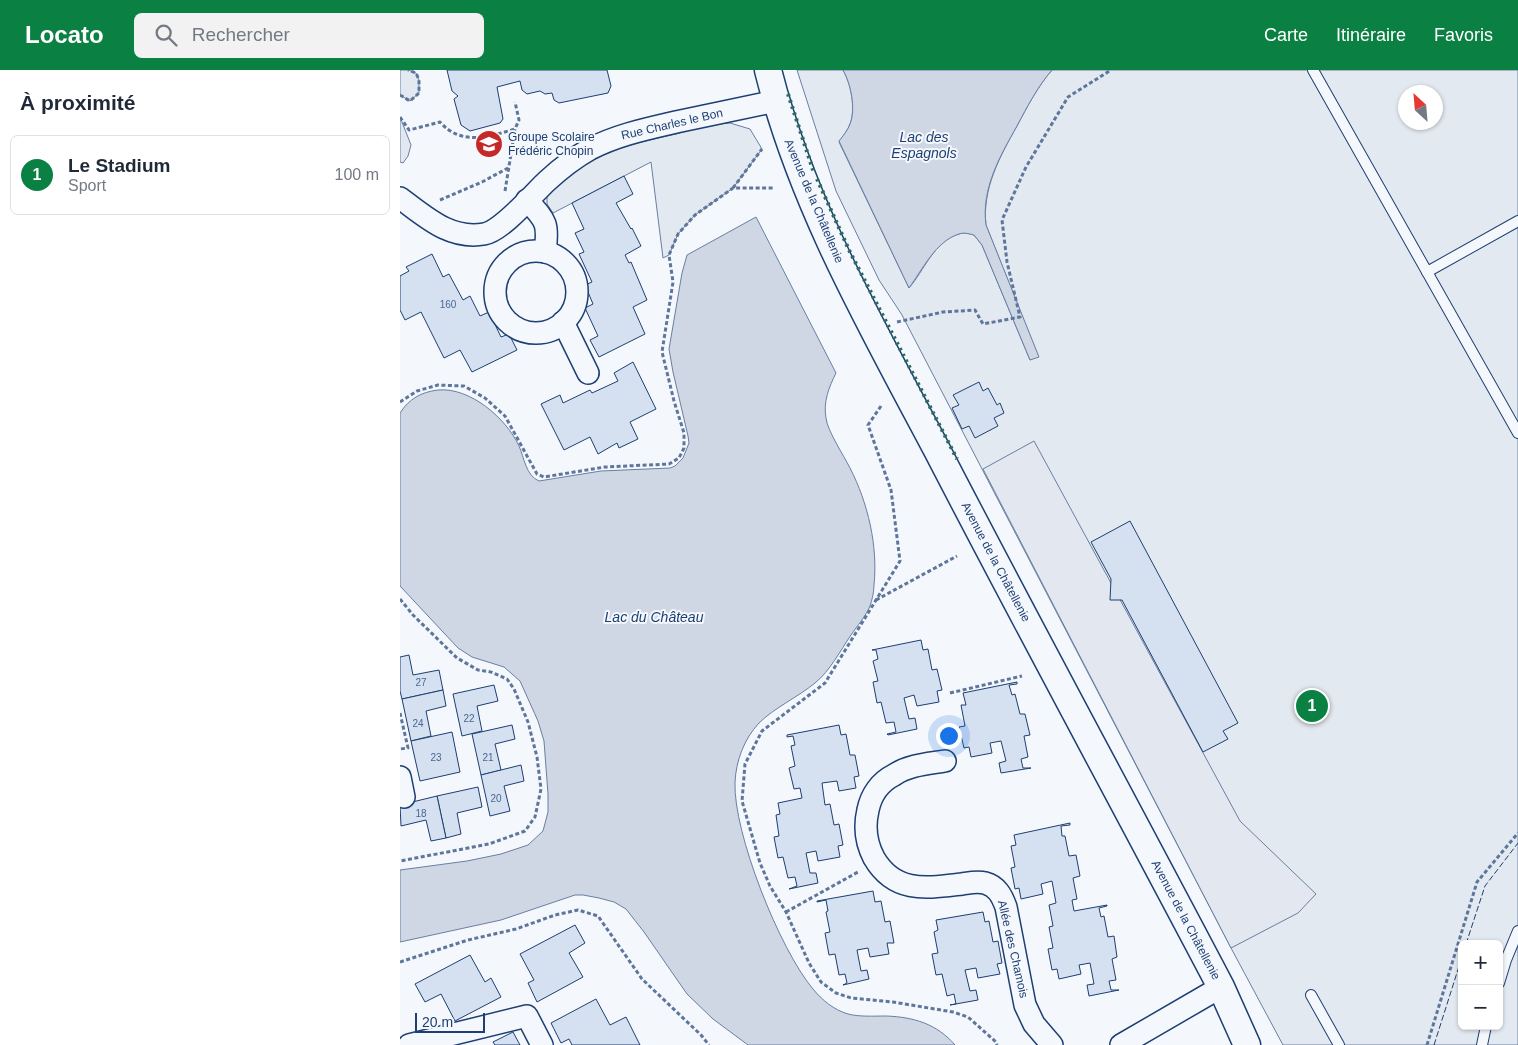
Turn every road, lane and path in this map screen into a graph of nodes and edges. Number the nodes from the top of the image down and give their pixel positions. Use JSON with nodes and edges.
{"nodes":[{"id":1,"x":408,"y":70,"type":"edge"},
{"id":2,"x":768,"y":70,"type":"edge"},
{"id":3,"x":1111,"y":70,"type":"edge"},
{"id":4,"x":1313,"y":70,"type":"edge"},
{"id":5,"x":400,"y":95,"type":"edge"},
{"id":6,"x":776,"y":100,"type":"junction"},
{"id":7,"x":515,"y":102,"type":"dead end"},
{"id":8,"x":400,"y":117,"type":"edge"},
{"id":9,"x":515,"y":129,"type":"junction"},
{"id":10,"x":762,"y":149,"type":"dead end"},
{"id":11,"x":509,"y":167,"type":"junction"},
{"id":12,"x":733,"y":188,"type":"junction"},
{"id":13,"x":775,"y":188,"type":"dead end"},
{"id":14,"x":400,"y":198,"type":"edge"},
{"id":15,"x":434,"y":202,"type":"dead end"},
{"id":16,"x":522,"y":205,"type":"junction"},
{"id":17,"x":1518,"y":221,"type":"edge"},
{"id":18,"x":545,"y":252,"type":"junction"},
{"id":19,"x":1427,"y":272,"type":"junction"},
{"id":20,"x":563,"y":322,"type":"junction"},
{"id":21,"x":891,"y":324,"type":"dead end"},
{"id":22,"x":588,"y":373,"type":"dead end"},
{"id":23,"x":400,"y":402,"type":"edge"},
{"id":24,"x":881,"y":406,"type":"dead end"},
{"id":25,"x":1518,"y":433,"type":"edge"},
{"id":26,"x":957,"y":556,"type":"dead end"},
{"id":27,"x":400,"y":599,"type":"edge"},
{"id":28,"x":875,"y":600,"type":"junction"},
{"id":29,"x":1022,"y":676,"type":"dead end"},
{"id":30,"x":950,"y":693,"type":"dead end"},
{"id":31,"x":400,"y":713,"type":"edge"},
{"id":32,"x":400,"y":749,"type":"edge"},
{"id":33,"x":945,"y":761,"type":"dead end"},
{"id":34,"x":1518,"y":834,"type":"edge"},
{"id":35,"x":400,"y":861,"type":"edge"},
{"id":36,"x":876,"y":862,"type":"junction"},
{"id":37,"x":786,"y":912,"type":"junction"},
{"id":38,"x":1518,"y":931,"type":"edge"},
{"id":39,"x":400,"y":962,"type":"edge"},
{"id":40,"x":1503,"y":970,"type":"edge"},
{"id":41,"x":1221,"y":987,"type":"junction"},
{"id":42,"x":1312,"y":995,"type":"dead end"},
{"id":43,"x":1485,"y":1030,"type":"edge"},
{"id":44,"x":409,"y":1045,"type":"edge"},
{"id":45,"x":542,"y":1045,"type":"edge"},
{"id":46,"x":709,"y":1045,"type":"edge"},
{"id":47,"x":997,"y":1045,"type":"edge"},
{"id":48,"x":1052,"y":1045,"type":"edge"},
{"id":49,"x":1121,"y":1045,"type":"edge"},
{"id":50,"x":1247,"y":1045,"type":"edge"},
{"id":51,"x":1339,"y":1045,"type":"edge"},
{"id":52,"x":1427,"y":1045,"type":"edge"},
{"id":53,"x":1482,"y":1045,"type":"edge"}],
"edges":[{"from":1,"to":5,"type":"path"},
{"from":2,"to":6,"type":"street","name":"Avenue de la Châtellenie"},
{"from":3,"to":21,"type":"path"},
{"from":4,"to":19,"type":"lane"},
{"from":6,"to":16,"type":"street","name":"Rue Charles le Bon"},
{"from":6,"to":41,"type":"street","name":"Avenue de la Châtellenie"},
{"from":7,"to":9,"type":"path"},
{"from":8,"to":9,"type":"path"},
{"from":9,"to":11,"type":"path"},
{"from":10,"to":12,"type":"path"},
{"from":11,"to":15,"type":"path"},
{"from":11,"to":16,"type":"path"},
{"from":12,"to":13,"type":"path"},
{"from":12,"to":23,"type":"path"},
{"from":14,"to":16,"type":"street","name":"Rue Charles le Bon"},
{"from":16,"to":18,"type":"street"},
{"from":17,"to":19,"type":"lane"},
{"from":18,"to":20,"type":"street"},
{"from":18,"to":20,"type":"street"},
{"from":19,"to":25,"type":"lane"},
{"from":20,"to":22,"type":"street"},
{"from":24,"to":28,"type":"path"},
{"from":26,"to":28,"type":"path"},
{"from":27,"to":35,"type":"path"},
{"from":28,"to":37,"type":"path"},
{"from":29,"to":30,"type":"path"},
{"from":31,"to":32,"type":"path"},
{"from":33,"to":36,"type":"street","name":"Allée des Chamois"},
{"from":34,"to":52,"type":"path"},
{"from":36,"to":37,"type":"path"},
{"from":36,"to":48,"type":"street","name":"Allée des Chamois"},
{"from":37,"to":47,"type":"path"},
{"from":38,"to":40,"type":"lane"},
{"from":39,"to":46,"type":"path"},
{"from":41,"to":49,"type":"street"},
{"from":41,"to":50,"type":"street","name":"Avenue de la Châtellenie"},
{"from":42,"to":51,"type":"lane"},
{"from":43,"to":53,"type":"lane"},
{"from":44,"to":45,"type":"street"}]}
